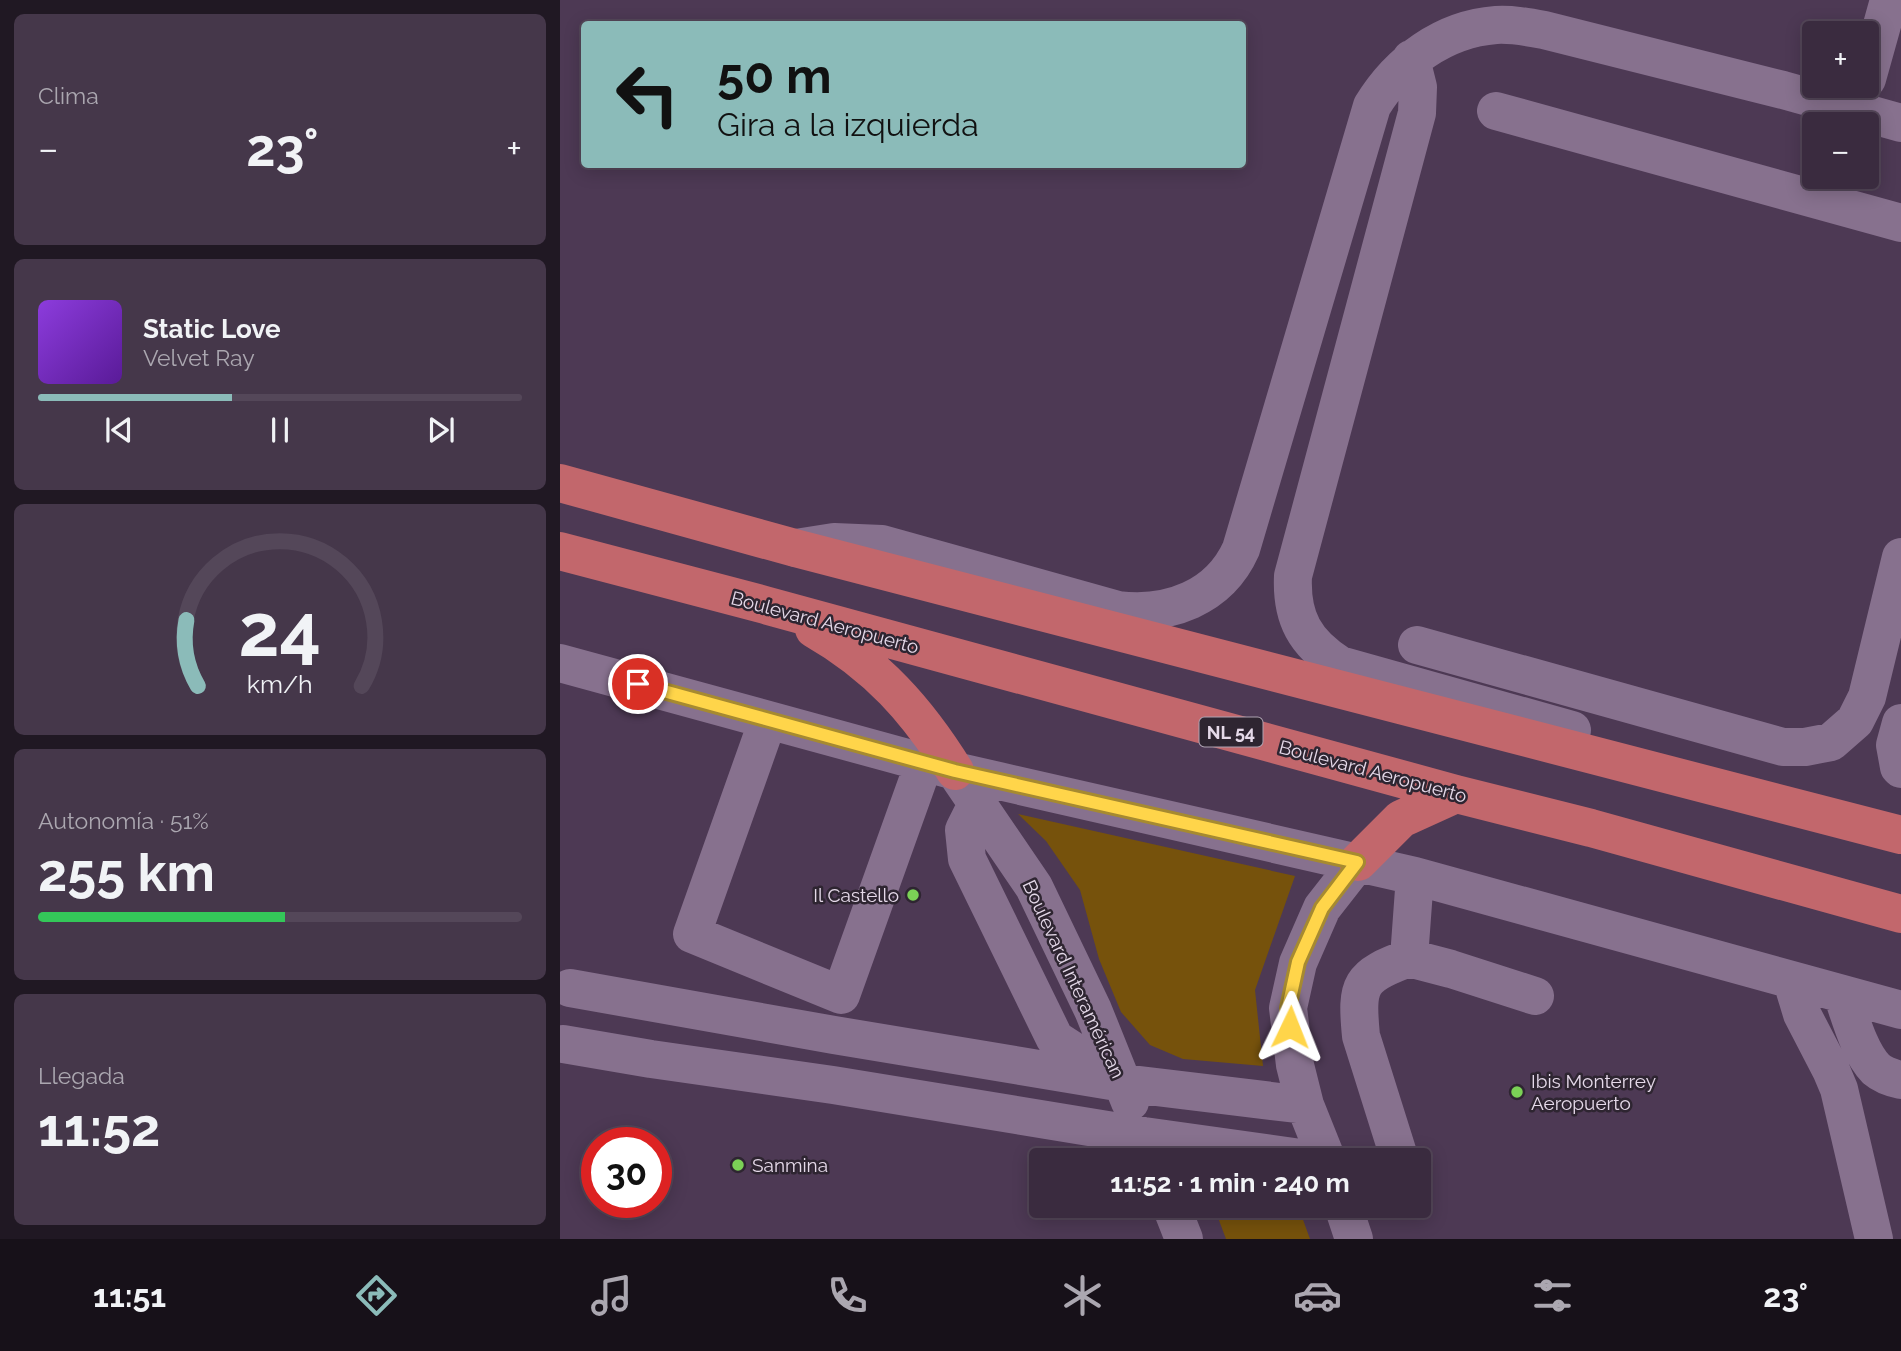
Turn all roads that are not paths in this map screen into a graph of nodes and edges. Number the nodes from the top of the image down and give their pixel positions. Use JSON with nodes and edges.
{"nodes":[{"id":1,"x":1889,"y":0,"type":"edge"},
{"id":2,"x":1879,"y":37,"type":"edge"},
{"id":3,"x":1411,"y":59,"type":"junction"},
{"id":4,"x":1802,"y":80,"type":"edge"},
{"id":5,"x":1871,"y":98,"type":"edge"},
{"id":6,"x":1496,"y":111,"type":"dead end"},
{"id":7,"x":1901,"y":123,"type":"edge"},
{"id":8,"x":1901,"y":223,"type":"edge"},
{"id":9,"x":560,"y":483,"type":"edge"},
{"id":10,"x":796,"y":548,"type":"junction"},
{"id":11,"x":560,"y":551,"type":"edge"},
{"id":12,"x":1901,"y":557,"type":"edge"},
{"id":13,"x":765,"y":605,"type":"junction"},
{"id":14,"x":1417,"y":645,"type":"dead end"},
{"id":15,"x":560,"y":663,"type":"edge"},
{"id":16,"x":768,"y":720,"type":"junction"},
{"id":17,"x":1901,"y":723,"type":"edge"},
{"id":18,"x":940,"y":767,"type":"junction"},
{"id":19,"x":1901,"y":769,"type":"edge"},
{"id":20,"x":1715,"y":786,"type":"junction"},
{"id":21,"x":1456,"y":793,"type":"junction"},
{"id":22,"x":1901,"y":835,"type":"edge"},
{"id":23,"x":1357,"y":862,"type":"junction"},
{"id":24,"x":1415,"y":876,"type":"junction"},
{"id":25,"x":1901,"y":914,"type":"edge"},
{"id":26,"x":1409,"y":958,"type":"junction"},
{"id":27,"x":1792,"y":981,"type":"junction"},
{"id":28,"x":570,"y":988,"type":"dead end"},
{"id":29,"x":1842,"y":994,"type":"junction"},
{"id":30,"x":1535,"y":996,"type":"dead end"},
{"id":31,"x":1901,"y":1010,"type":"edge"},
{"id":32,"x":834,"y":1035,"type":"junction"},
{"id":33,"x":563,"y":1044,"type":"dead end"},
{"id":34,"x":1901,"y":1080,"type":"edge"},
{"id":35,"x":1123,"y":1083,"type":"junction"},
{"id":36,"x":833,"y":1085,"type":"junction"},
{"id":37,"x":1305,"y":1105,"type":"junction"},
{"id":38,"x":1149,"y":1148,"type":"edge"},
{"id":39,"x":1322,"y":1148,"type":"edge"},
{"id":40,"x":1396,"y":1148,"type":"edge"},
{"id":41,"x":1176,"y":1218,"type":"edge"},
{"id":42,"x":1347,"y":1218,"type":"edge"},
{"id":43,"x":1184,"y":1239,"type":"edge"},
{"id":44,"x":1353,"y":1239,"type":"edge"},
{"id":45,"x":1874,"y":1239,"type":"edge"}],
"edges":[{"from":1,"to":2,"type":"street"},
{"from":3,"to":4,"type":"street"},
{"from":3,"to":10,"type":"street"},
{"from":3,"to":20,"type":"street"},
{"from":5,"to":7,"type":"street"},
{"from":6,"to":8,"type":"street"},
{"from":9,"to":10,"type":"highway"},
{"from":10,"to":20,"type":"highway"},
{"from":11,"to":13,"type":"highway","name":"Boulevard Aeropuerto","number":"NL 54"},
{"from":12,"to":14,"type":"street"},
{"from":13,"to":18,"type":"highway"},
{"from":13,"to":21,"type":"highway","name":"Boulevard Aeropuerto","number":"NL 54"},
{"from":15,"to":16,"type":"street"},
{"from":16,"to":18,"type":"street"},
{"from":16,"to":18,"type":"street"},
{"from":17,"to":19,"type":"street"},
{"from":18,"to":23,"type":"street"},
{"from":18,"to":35,"type":"street","name":"Boulevard Interamérican"},
{"from":20,"to":22,"type":"highway"},
{"from":21,"to":23,"type":"highway"},
{"from":21,"to":25,"type":"highway","name":"Boulevard Aeropuerto","number":"NL 54"},
{"from":23,"to":24,"type":"street"},
{"from":23,"to":37,"type":"street"},
{"from":24,"to":26,"type":"street"},
{"from":24,"to":27,"type":"street"},
{"from":26,"to":30,"type":"street"},
{"from":26,"to":40,"type":"street"},
{"from":27,"to":29,"type":"street"},
{"from":27,"to":45,"type":"street"},
{"from":28,"to":32,"type":"street"},
{"from":29,"to":31,"type":"street"},
{"from":29,"to":34,"type":"street"},
{"from":32,"to":35,"type":"street"},
{"from":32,"to":36,"type":"street"},
{"from":33,"to":36,"type":"street"},
{"from":35,"to":37,"type":"street"},
{"from":35,"to":38,"type":"street","name":"Boulevard Interamérican"},
{"from":36,"to":38,"type":"street"},
{"from":37,"to":39,"type":"street"},
{"from":41,"to":43,"type":"street"},
{"from":42,"to":44,"type":"street"}]}
